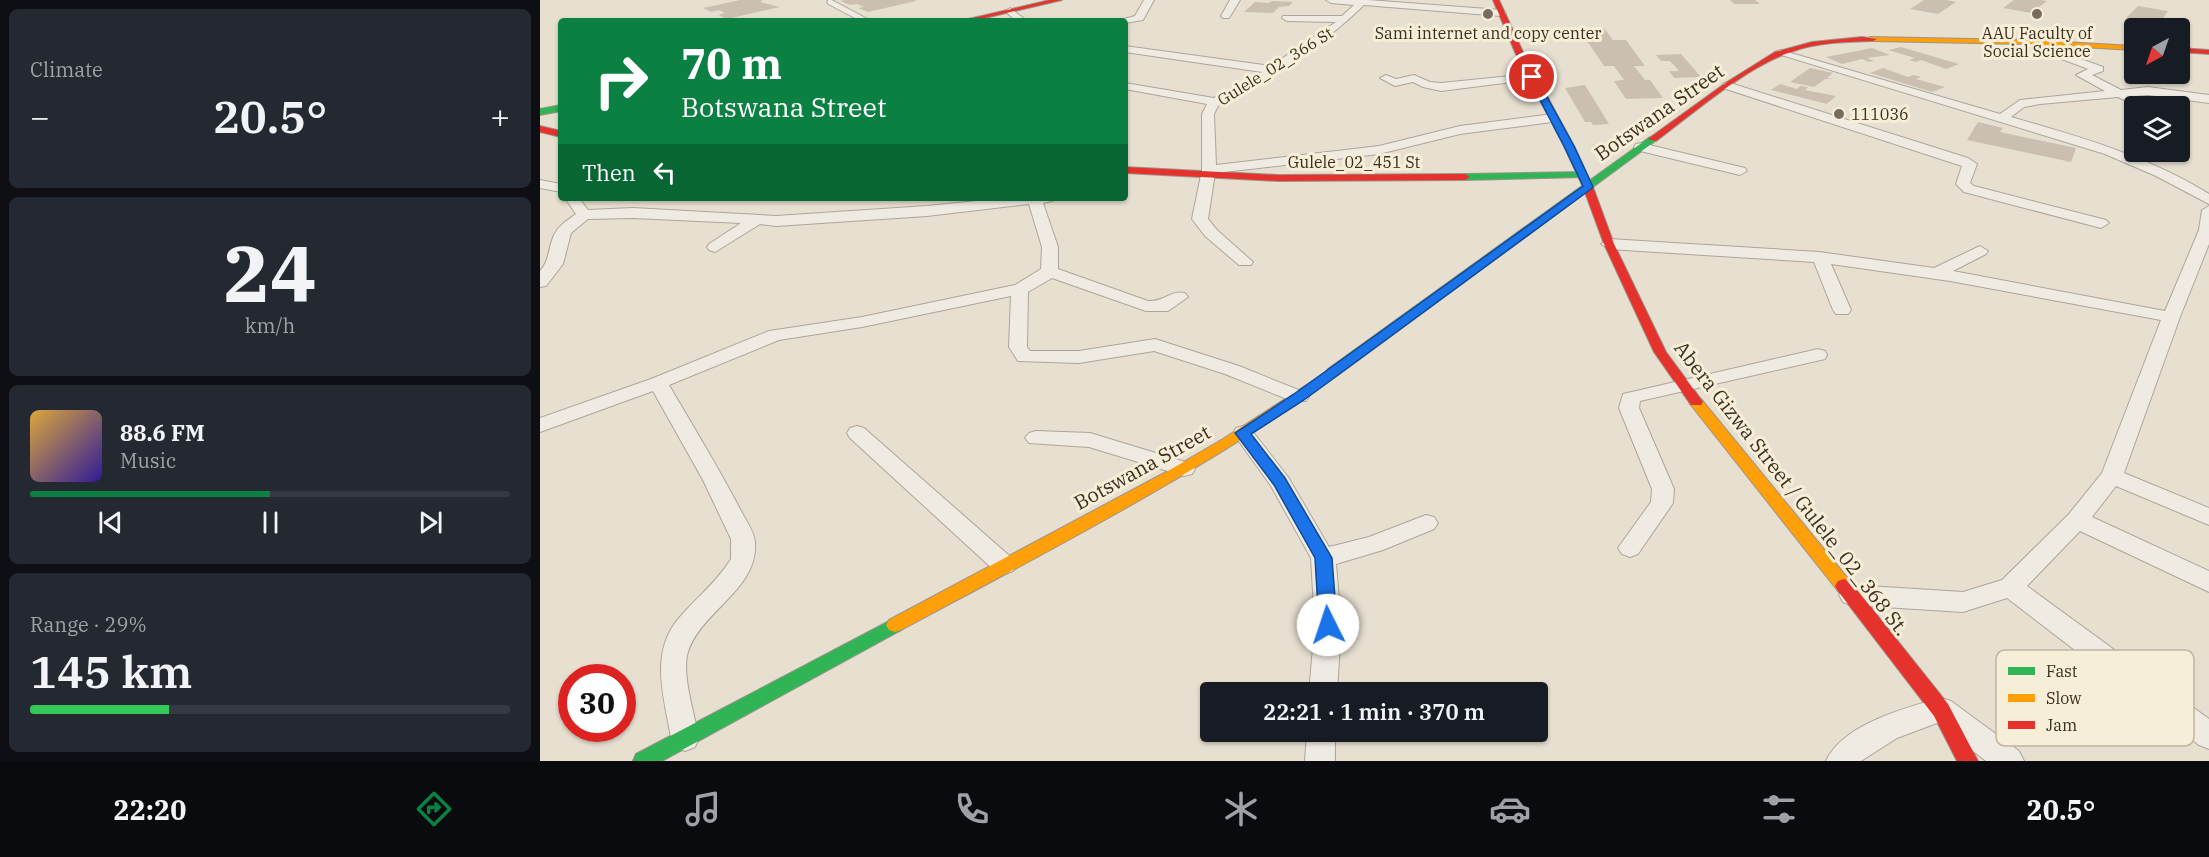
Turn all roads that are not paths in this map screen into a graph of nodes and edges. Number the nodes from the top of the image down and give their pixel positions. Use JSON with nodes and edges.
{"nodes":[{"id":1,"x":1034,"y":0,"type":"edge"},
{"id":2,"x":1059,"y":0,"type":"edge"},
{"id":3,"x":1149,"y":0,"type":"edge"},
{"id":4,"x":1235,"y":0,"type":"edge"},
{"id":5,"x":1331,"y":0,"type":"edge"},
{"id":6,"x":830,"y":2,"type":"dead end"},
{"id":7,"x":1362,"y":2,"type":"junction"},
{"id":8,"x":1498,"y":7,"type":"edge"},
{"id":9,"x":1010,"y":10,"type":"junction"},
{"id":10,"x":1226,"y":16,"type":"dead end"},
{"id":11,"x":860,"y":18,"type":"edge"},
{"id":12,"x":953,"y":18,"type":"edge"},
{"id":13,"x":976,"y":18,"type":"edge"},
{"id":14,"x":1019,"y":18,"type":"edge"},
{"id":15,"x":1287,"y":18,"type":"dead end"},
{"id":16,"x":1344,"y":19,"type":"junction"},
{"id":17,"x":1128,"y":20,"type":"edge"},
{"id":18,"x":2025,"y":42,"type":"junction"},
{"id":19,"x":2124,"y":47,"type":"edge"},
{"id":20,"x":1128,"y":49,"type":"edge"},
{"id":21,"x":2190,"y":51,"type":"edge"},
{"id":22,"x":2209,"y":52,"type":"edge"},
{"id":23,"x":1780,"y":53,"type":"junction"},
{"id":24,"x":1273,"y":70,"type":"junction"},
{"id":25,"x":1532,"y":77,"type":"junction"},
{"id":26,"x":1386,"y":78,"type":"dead end"},
{"id":27,"x":1129,"y":86,"type":"dead end"},
{"id":28,"x":1727,"y":86,"type":"junction"},
{"id":29,"x":2119,"y":93,"type":"junction"},
{"id":30,"x":2125,"y":96,"type":"edge"},
{"id":31,"x":2209,"y":99,"type":"edge"},
{"id":32,"x":1215,"y":102,"type":"junction"},
{"id":33,"x":558,"y":104,"type":"edge"},
{"id":34,"x":540,"y":107,"type":"edge"},
{"id":35,"x":558,"y":109,"type":"edge"},
{"id":36,"x":540,"y":112,"type":"edge"},
{"id":37,"x":1552,"y":118,"type":"junction"},
{"id":38,"x":2002,"y":119,"type":"junction"},
{"id":39,"x":540,"y":129,"type":"edge"},
{"id":40,"x":558,"y":133,"type":"edge"},
{"id":41,"x":1641,"y":147,"type":"junction"},
{"id":42,"x":1128,"y":170,"type":"edge"},
{"id":43,"x":1147,"y":171,"type":"junction"},
{"id":44,"x":1740,"y":171,"type":"dead end"},
{"id":45,"x":1208,"y":172,"type":"junction"},
{"id":46,"x":1128,"y":176,"type":"edge"},
{"id":47,"x":1585,"y":181,"type":"junction"},
{"id":48,"x":540,"y":184,"type":"edge"},
{"id":49,"x":558,"y":187,"type":"edge"},
{"id":50,"x":2209,"y":200,"type":"edge"},
{"id":51,"x":574,"y":201,"type":"edge"},
{"id":52,"x":1031,"y":201,"type":"edge"},
{"id":53,"x":1041,"y":201,"type":"edge"},
{"id":54,"x":2209,"y":210,"type":"edge"},
{"id":55,"x":584,"y":215,"type":"junction"},
{"id":56,"x":756,"y":220,"type":"junction"},
{"id":57,"x":2101,"y":223,"type":"dead end"},
{"id":58,"x":1609,"y":244,"type":"junction"},
{"id":59,"x":715,"y":247,"type":"dead end"},
{"id":60,"x":1980,"y":251,"type":"dead end"},
{"id":61,"x":1819,"y":257,"type":"junction"},
{"id":62,"x":1245,"y":262,"type":"dead end"},
{"id":63,"x":1049,"y":271,"type":"junction"},
{"id":64,"x":1937,"y":273,"type":"junction"},
{"id":65,"x":540,"y":282,"type":"edge"},
{"id":66,"x":1020,"y":289,"type":"junction"},
{"id":67,"x":1179,"y":297,"type":"dead end"},
{"id":68,"x":1842,"y":310,"type":"dead end"},
{"id":69,"x":2171,"y":317,"type":"junction"},
{"id":70,"x":1818,"y":355,"type":"dead end"},
{"id":71,"x":658,"y":383,"type":"junction"},
{"id":72,"x":1683,"y":386,"type":"junction"},
{"id":73,"x":1299,"y":397,"type":"junction"},
{"id":74,"x":540,"y":425,"type":"edge"},
{"id":75,"x":858,"y":433,"type":"dead end"},
{"id":76,"x":1243,"y":433,"type":"junction"},
{"id":77,"x":1036,"y":438,"type":"dead end"},
{"id":78,"x":1184,"y":469,"type":"junction"},
{"id":79,"x":2112,"y":476,"type":"junction"},
{"id":80,"x":2209,"y":517,"type":"edge"},
{"id":81,"x":2077,"y":520,"type":"junction"},
{"id":82,"x":1426,"y":523,"type":"dead end"},
{"id":83,"x":1630,"y":548,"type":"dead end"},
{"id":84,"x":1323,"y":558,"type":"junction"},
{"id":85,"x":1004,"y":565,"type":"junction"},
{"id":86,"x":2209,"y":582,"type":"edge"},
{"id":87,"x":2011,"y":586,"type":"junction"},
{"id":88,"x":1852,"y":595,"type":"junction"},
{"id":89,"x":2095,"y":650,"type":"edge"},
{"id":90,"x":1324,"y":682,"type":"edge"},
{"id":91,"x":1941,"y":710,"type":"junction"},
{"id":92,"x":2194,"y":725,"type":"edge"},
{"id":93,"x":2209,"y":736,"type":"edge"},
{"id":94,"x":685,"y":738,"type":"junction"},
{"id":95,"x":1321,"y":742,"type":"edge"},
{"id":96,"x":643,"y":761,"type":"edge"},
{"id":97,"x":1320,"y":761,"type":"edge"},
{"id":98,"x":1840,"y":761,"type":"edge"},
{"id":99,"x":1968,"y":761,"type":"edge"},
{"id":100,"x":2009,"y":761,"type":"edge"}],
"edges":[{"from":1,"to":12,"type":"main road"},
{"from":2,"to":9,"type":"main road"},
{"from":3,"to":17,"type":"street"},
{"from":4,"to":10,"type":"street"},
{"from":5,"to":7,"type":"street"},
{"from":6,"to":11,"type":"lane"},
{"from":7,"to":8,"type":"street"},
{"from":7,"to":16,"type":"street","name":"Gulele_02_366 St"},
{"from":8,"to":25,"type":"main road","name":"Abera Gizwa Street / Gulele_02_368 St."},
{"from":9,"to":13,"type":"main road"},
{"from":9,"to":14,"type":"street"},
{"from":15,"to":16,"type":"street"},
{"from":16,"to":24,"type":"street","name":"Gulele_02_366 St"},
{"from":18,"to":19,"type":"main road","name":"Botswana Street"},
{"from":18,"to":23,"type":"main road","name":"Botswana Street"},
{"from":18,"to":29,"type":"street"},
{"from":20,"to":24,"type":"street"},
{"from":21,"to":22,"type":"main road"},
{"from":23,"to":28,"type":"main road","name":"Botswana Street"},
{"from":23,"to":38,"type":"street"},
{"from":24,"to":32,"type":"street","name":"Gulele_02_366 St"},
{"from":25,"to":26,"type":"street"},
{"from":25,"to":37,"type":"main road","name":"Abera Gizwa Street / Gulele_02_368 St."},
{"from":27,"to":32,"type":"street"},
{"from":28,"to":41,"type":"main road","name":"Botswana Street"},
{"from":28,"to":57,"type":"street"},
{"from":29,"to":30,"type":"street"},
{"from":29,"to":31,"type":"street"},
{"from":29,"to":38,"type":"street"},
{"from":32,"to":45,"type":"street","name":"Gulele_02_366 St"},
{"from":33,"to":34,"type":"main road"},
{"from":35,"to":36,"type":"main road"},
{"from":37,"to":45,"type":"street"},
{"from":37,"to":47,"type":"main road","name":"Abera Gizwa Street / Gulele_02_368 St."},
{"from":38,"to":50,"type":"street"},
{"from":39,"to":40,"type":"main road"},
{"from":41,"to":44,"type":"street"},
{"from":41,"to":47,"type":"main road","name":"Botswana Street"},
{"from":42,"to":43,"type":"main road","name":"Gulele_02_451 St"},
{"from":43,"to":45,"type":"main road","name":"Gulele_02_451 St"},
{"from":43,"to":46,"type":"street"},
{"from":45,"to":47,"type":"main road","name":"Gulele_02_451 St"},
{"from":45,"to":62,"type":"street","name":"Gulele_02_366 St"},
{"from":47,"to":58,"type":"main road","name":"Abera Gizwa Street / Gulele_02_368 St."},
{"from":47,"to":73,"type":"main road","name":"Botswana Street"},
{"from":48,"to":49,"type":"street"},
{"from":51,"to":55,"type":"street"},
{"from":52,"to":56,"type":"street"},
{"from":53,"to":63,"type":"street"},
{"from":54,"to":69,"type":"street"},
{"from":55,"to":56,"type":"street"},
{"from":55,"to":65,"type":"street"},
{"from":56,"to":59,"type":"street"},
{"from":58,"to":61,"type":"street"},
{"from":58,"to":72,"type":"main road","name":"Abera Gizwa Street / Gulele_02_368 St."},
{"from":60,"to":64,"type":"street"},
{"from":61,"to":64,"type":"street"},
{"from":61,"to":68,"type":"street"},
{"from":63,"to":66,"type":"street"},
{"from":63,"to":67,"type":"street"},
{"from":64,"to":69,"type":"street"},
{"from":66,"to":71,"type":"street"},
{"from":66,"to":73,"type":"street"},
{"from":69,"to":79,"type":"street"},
{"from":70,"to":72,"type":"street"},
{"from":71,"to":74,"type":"street"},
{"from":71,"to":94,"type":"street"},
{"from":72,"to":83,"type":"street"},
{"from":72,"to":88,"type":"main road","name":"Abera Gizwa Street / Gulele_02_368 St."},
{"from":73,"to":76,"type":"main road","name":"Botswana Street"},
{"from":75,"to":85,"type":"street"},
{"from":76,"to":78,"type":"main road","name":"Botswana Street"},
{"from":76,"to":84,"type":"street"},
{"from":77,"to":78,"type":"street"},
{"from":78,"to":85,"type":"main road","name":"Botswana Street"},
{"from":79,"to":80,"type":"street"},
{"from":79,"to":81,"type":"street"},
{"from":81,"to":86,"type":"street"},
{"from":81,"to":87,"type":"street"},
{"from":82,"to":84,"type":"street"},
{"from":84,"to":90,"type":"street"},
{"from":85,"to":94,"type":"main road","name":"Botswana Street"},
{"from":87,"to":88,"type":"street"},
{"from":87,"to":89,"type":"street"},
{"from":88,"to":91,"type":"main road","name":"Abera Gizwa Street / Gulele_02_368 St."},
{"from":91,"to":98,"type":"street"},
{"from":91,"to":99,"type":"main road","name":"Abera Gizwa Street / Gulele_02_368 St."},
{"from":91,"to":100,"type":"street"},
{"from":92,"to":93,"type":"street"},
{"from":94,"to":96,"type":"main road","name":"Botswana Street"},
{"from":95,"to":97,"type":"street"}]}
